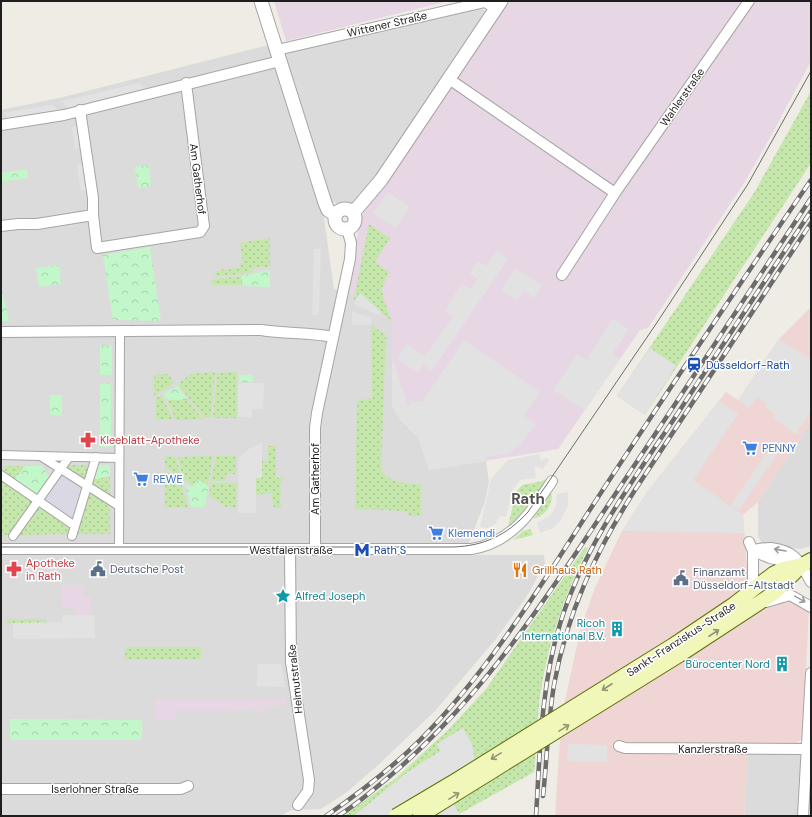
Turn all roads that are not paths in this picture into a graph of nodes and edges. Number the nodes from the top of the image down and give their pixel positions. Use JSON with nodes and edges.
{"nodes":[{"id":1,"x":261,"y":1,"type":"edge"},
{"id":2,"x":749,"y":1,"type":"edge"},
{"id":3,"x":499,"y":5,"type":"edge"},
{"id":4,"x":278,"y":55,"type":"junction"},
{"id":5,"x":449,"y":80,"type":"junction"},
{"id":6,"x":186,"y":83,"type":"junction"},
{"id":7,"x":80,"y":110,"type":"junction"},
{"id":8,"x":1,"y":125,"type":"edge"},
{"id":9,"x":616,"y":193,"type":"junction"},
{"id":10,"x":353,"y":213,"type":"junction"},
{"id":11,"x":93,"y":215,"type":"junction"},
{"id":12,"x":335,"y":215,"type":"junction"},
{"id":13,"x":1,"y":226,"type":"edge"},
{"id":14,"x":347,"y":229,"type":"junction"},
{"id":15,"x":562,"y":275,"type":"dead end"},
{"id":16,"x":1,"y":332,"type":"edge"},
{"id":17,"x":120,"y":332,"type":"junction"},
{"id":18,"x":334,"y":337,"type":"junction"},
{"id":19,"x":1,"y":456,"type":"edge"},
{"id":20,"x":42,"y":456,"type":"junction"},
{"id":21,"x":69,"y":457,"type":"junction"},
{"id":22,"x":96,"y":457,"type":"junction"},
{"id":23,"x":119,"y":458,"type":"junction"},
{"id":24,"x":61,"y":468,"type":"junction"},
{"id":25,"x":1,"y":475,"type":"edge"},
{"id":26,"x":552,"y":481,"type":"dead end"},
{"id":27,"x":87,"y":486,"type":"junction"},
{"id":28,"x":38,"y":501,"type":"junction"},
{"id":29,"x":119,"y":506,"type":"junction"},
{"id":30,"x":75,"y":526,"type":"junction"},
{"id":31,"x":13,"y":536,"type":"dead end"},
{"id":32,"x":72,"y":536,"type":"dead end"},
{"id":33,"x":1,"y":549,"type":"edge"},
{"id":34,"x":119,"y":549,"type":"junction"},
{"id":35,"x":290,"y":550,"type":"junction"},
{"id":36,"x":315,"y":550,"type":"junction"},
{"id":37,"x":807,"y":563,"type":"edge"},
{"id":38,"x":811,"y":582,"type":"edge"},
{"id":39,"x":748,"y":594,"type":"junction"},
{"id":40,"x":760,"y":602,"type":"junction"},
{"id":41,"x":811,"y":607,"type":"edge"},
{"id":42,"x":678,"y":649,"type":"junction"},
{"id":43,"x":811,"y":673,"type":"edge"},
{"id":44,"x":810,"y":706,"type":"edge"},
{"id":45,"x":619,"y":746,"type":"dead end"},
{"id":46,"x":806,"y":749,"type":"junction"},
{"id":47,"x":188,"y":786,"type":"dead end"},
{"id":48,"x":1,"y":789,"type":"edge"},
{"id":49,"x":298,"y":805,"type":"dead end"},
{"id":50,"x":396,"y":816,"type":"edge"},
{"id":51,"x":420,"y":816,"type":"edge"},
{"id":52,"x":803,"y":816,"type":"edge"}],
"edges":[{"from":1,"to":4,"type":"street"},
{"from":2,"to":9,"type":"street","name":"Wahlerstraße"},
{"from":3,"to":4,"type":"street","name":"Wittener Straße"},
{"from":3,"to":5,"type":"street"},
{"from":4,"to":6,"type":"street"},
{"from":4,"to":12,"type":"street"},
{"from":5,"to":9,"type":"street"},
{"from":5,"to":10,"type":"street"},
{"from":6,"to":7,"type":"street"},
{"from":6,"to":11,"type":"street","name":"Am Gatherhof"},
{"from":7,"to":8,"type":"street"},
{"from":7,"to":11,"type":"street","name":"Am Gatherhof"},
{"from":9,"to":15,"type":"street","name":"Wahlerstraße"},
{"from":10,"to":12,"type":"street"},
{"from":10,"to":14,"type":"street"},
{"from":11,"to":13,"type":"street"},
{"from":12,"to":14,"type":"street"},
{"from":14,"to":18,"type":"street","name":"Am Gatherhof"},
{"from":16,"to":17,"type":"street"},
{"from":17,"to":18,"type":"street"},
{"from":17,"to":23,"type":"street"},
{"from":18,"to":36,"type":"street","name":"Am Gatherhof"},
{"from":19,"to":20,"type":"street"},
{"from":20,"to":21,"type":"street"},
{"from":20,"to":24,"type":"street"},
{"from":21,"to":22,"type":"street"},
{"from":21,"to":24,"type":"street"},
{"from":22,"to":23,"type":"street"},
{"from":22,"to":27,"type":"street"},
{"from":23,"to":29,"type":"street"},
{"from":24,"to":27,"type":"street"},
{"from":24,"to":28,"type":"street"},
{"from":25,"to":28,"type":"street"},
{"from":26,"to":36,"type":"street","name":"Westfalenstraße"},
{"from":27,"to":29,"type":"street"},
{"from":27,"to":30,"type":"street"},
{"from":28,"to":30,"type":"street"},
{"from":28,"to":31,"type":"street"},
{"from":29,"to":34,"type":"street"},
{"from":30,"to":32,"type":"street"},
{"from":33,"to":34,"type":"street","name":"Westfalenstraße"},
{"from":34,"to":35,"type":"street","name":"Westfalenstraße"},
{"from":35,"to":36,"type":"street","name":"Westfalenstraße"},
{"from":35,"to":49,"type":"street","name":"Helmutstraße"},
{"from":37,"to":38,"type":"street"},
{"from":37,"to":39,"type":"main road","name":"Sankt-Franziskus-Straße"},
{"from":37,"to":39,"type":"street"},
{"from":37,"to":40,"type":"main road","name":"Sankt-Franziskus-Straße"},
{"from":39,"to":42,"type":"main road","name":"Sankt-Franziskus-Straße"},
{"from":40,"to":41,"type":"street","one_way":true},
{"from":42,"to":40,"type":"main road","name":"Sankt-Franziskus-Straße","one_way":true},
{"from":42,"to":50,"type":"main road","name":"Sankt-Franziskus-Straße","one_way":true,"bridge":true},
{"from":51,"to":42,"type":"main road","name":"Sankt-Franziskus-Straße","one_way":true,"bridge":true},
{"from":43,"to":44,"type":"street"},
{"from":44,"to":46,"type":"street"},
{"from":45,"to":46,"type":"street","name":"Kanzlerstraße"},
{"from":46,"to":52,"type":"street"},
{"from":47,"to":48,"type":"street","name":"Iserlohner Straße"}]}
